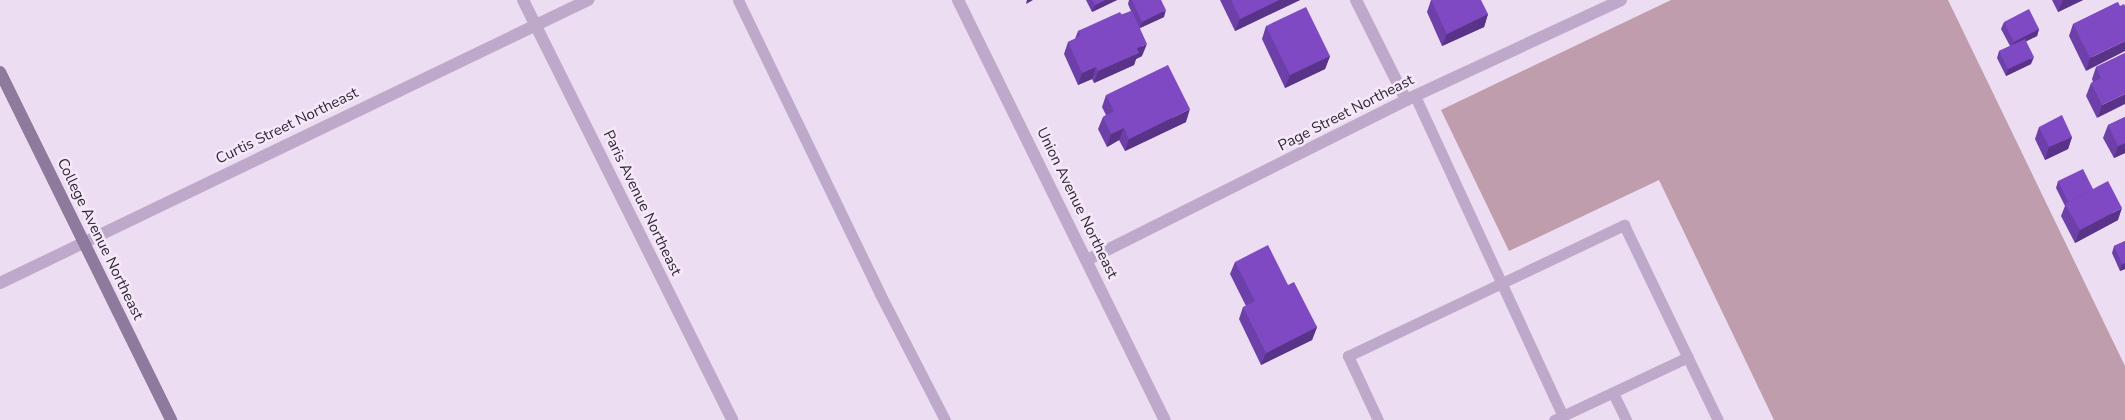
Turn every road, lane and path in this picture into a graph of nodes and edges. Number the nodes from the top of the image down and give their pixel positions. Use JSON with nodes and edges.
{"nodes":[{"id":1,"x":523,"y":0,"type":"edge"},
{"id":2,"x":588,"y":0,"type":"edge"},
{"id":3,"x":738,"y":0,"type":"edge"},
{"id":4,"x":958,"y":0,"type":"edge"},
{"id":5,"x":1356,"y":0,"type":"edge"},
{"id":6,"x":1621,"y":0,"type":"edge"},
{"id":7,"x":536,"y":25,"type":"junction"},
{"id":8,"x":0,"y":72,"type":"edge"},
{"id":9,"x":1410,"y":98,"type":"junction"},
{"id":10,"x":84,"y":242,"type":"junction"},
{"id":11,"x":1087,"y":260,"type":"junction"},
{"id":12,"x":1501,"y":283,"type":"junction"},
{"id":13,"x":0,"y":284,"type":"edge"},
{"id":14,"x":1688,"y":357,"type":"junction"},
{"id":15,"x":1613,"y":392,"type":"junction"},
{"id":16,"x":1559,"y":418,"type":"edge"},
{"id":17,"x":171,"y":420,"type":"edge"},
{"id":18,"x":732,"y":420,"type":"edge"},
{"id":19,"x":945,"y":420,"type":"edge"},
{"id":20,"x":1165,"y":420,"type":"edge"},
{"id":21,"x":1378,"y":420,"type":"edge"},
{"id":22,"x":1626,"y":420,"type":"edge"},
{"id":23,"x":1718,"y":420,"type":"edge"}],
"edges":[{"from":1,"to":7,"type":"street","name":"Paris Avenue Northeast"},
{"from":2,"to":7,"type":"street","name":"Curtis Street Northeast"},
{"from":3,"to":19,"type":"lane"},
{"from":4,"to":11,"type":"street","name":"Union Avenue Northeast"},
{"from":5,"to":9,"type":"street"},
{"from":6,"to":9,"type":"street","name":"Page Street Northeast"},
{"from":7,"to":10,"type":"street","name":"Curtis Street Northeast"},
{"from":7,"to":18,"type":"street","name":"Paris Avenue Northeast"},
{"from":8,"to":10,"type":"street","name":"College Avenue Northeast"},
{"from":9,"to":11,"type":"street","name":"Page Street Northeast"},
{"from":9,"to":12,"type":"lane"},
{"from":10,"to":13,"type":"street","name":"Curtis Street Northeast"},
{"from":10,"to":17,"type":"street","name":"College Avenue Northeast"},
{"from":11,"to":20,"type":"street","name":"Union Avenue Northeast"},
{"from":12,"to":14,"type":"lane"},
{"from":12,"to":16,"type":"lane"},
{"from":12,"to":21,"type":"lane"},
{"from":14,"to":15,"type":"lane"},
{"from":14,"to":23,"type":"lane"},
{"from":15,"to":16,"type":"lane"},
{"from":15,"to":22,"type":"lane"}]}
